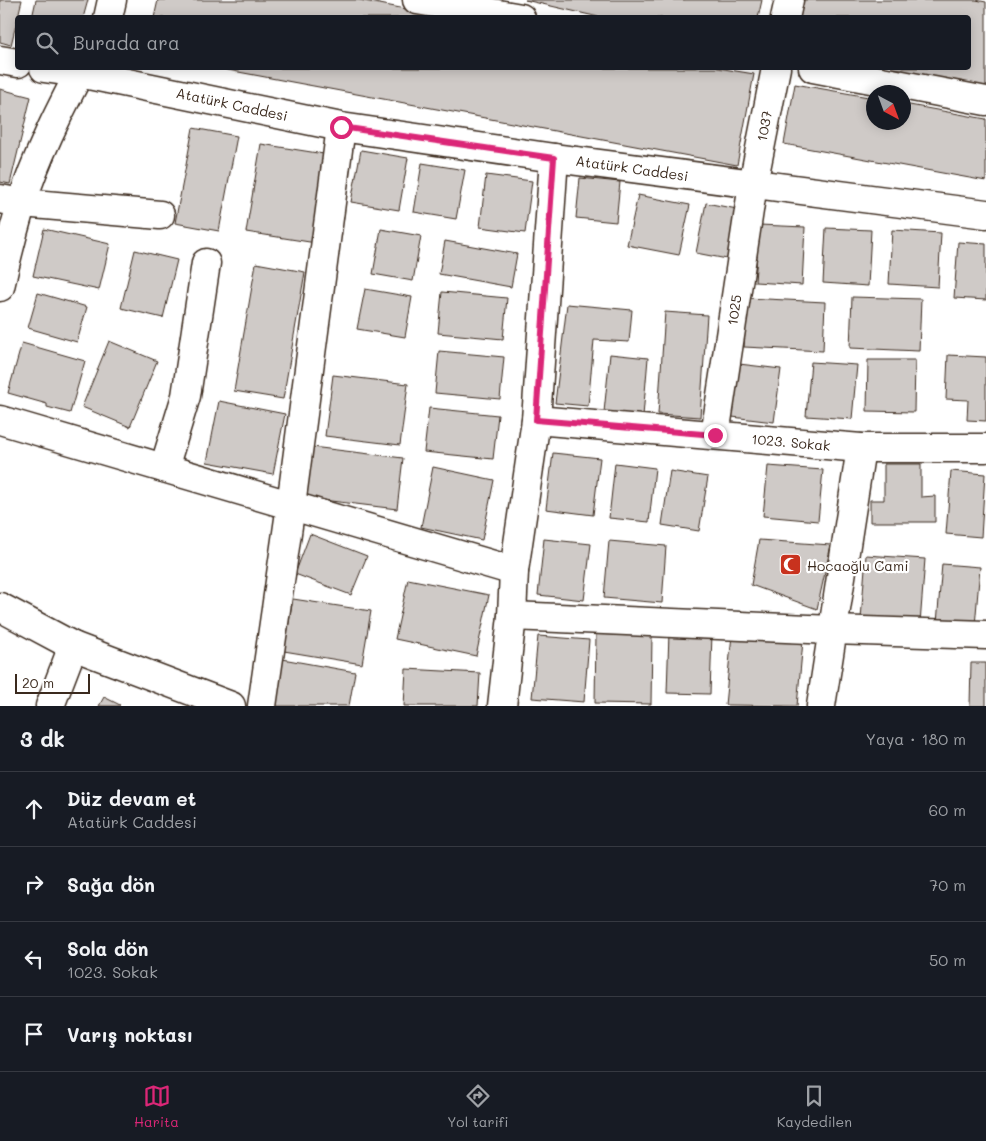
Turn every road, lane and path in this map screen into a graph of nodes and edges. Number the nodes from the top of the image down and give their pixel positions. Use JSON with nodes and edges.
{"nodes":[{"id":1,"x":112,"y":0,"type":"edge"},
{"id":2,"x":417,"y":0,"type":"edge"},
{"id":3,"x":789,"y":0,"type":"edge"},
{"id":4,"x":109,"y":15,"type":"edge"},
{"id":5,"x":504,"y":15,"type":"edge"},
{"id":6,"x":786,"y":15,"type":"edge"},
{"id":7,"x":0,"y":60,"type":"edge"},
{"id":8,"x":15,"y":62,"type":"edge"},
{"id":9,"x":80,"y":70,"type":"edge"},
{"id":10,"x":776,"y":70,"type":"edge"},
{"id":11,"x":823,"y":70,"type":"edge"},
{"id":12,"x":986,"y":101,"type":"edge"},
{"id":13,"x":341,"y":127,"type":"junction"},
{"id":14,"x":554,"y":158,"type":"junction"},
{"id":15,"x":753,"y":184,"type":"junction"},
{"id":16,"x":11,"y":201,"type":"edge"},
{"id":17,"x":986,"y":214,"type":"edge"},
{"id":18,"x":160,"y":215,"type":"dead end"},
{"id":19,"x":206,"y":263,"type":"dead end"},
{"id":20,"x":0,"y":287,"type":"edge"},
{"id":21,"x":0,"y":420,"type":"edge"},
{"id":22,"x":536,"y":420,"type":"junction"},
{"id":23,"x":715,"y":435,"type":"junction"},
{"id":24,"x":861,"y":448,"type":"junction"},
{"id":25,"x":986,"y":448,"type":"edge"},
{"id":26,"x":164,"y":468,"type":"junction"},
{"id":27,"x":291,"y":505,"type":"junction"},
{"id":28,"x":514,"y":571,"type":"junction"},
{"id":29,"x":0,"y":607,"type":"edge"},
{"id":30,"x":512,"y":616,"type":"junction"},
{"id":31,"x":833,"y":630,"type":"junction"},
{"id":32,"x":986,"y":635,"type":"edge"},
{"id":33,"x":73,"y":646,"type":"junction"},
{"id":34,"x":50,"y":706,"type":"edge"},
{"id":35,"x":231,"y":706,"type":"edge"},
{"id":36,"x":262,"y":706,"type":"edge"},
{"id":37,"x":502,"y":706,"type":"edge"},
{"id":38,"x":821,"y":706,"type":"edge"}],
"edges":[{"from":1,"to":4,"type":"street"},
{"from":2,"to":5,"type":"street"},
{"from":3,"to":6,"type":"street"},
{"from":7,"to":8,"type":"street"},
{"from":9,"to":13,"type":"street","name":"Atatürk Caddesi"},
{"from":9,"to":16,"type":"street"},
{"from":10,"to":15,"type":"street","name":"1037"},
{"from":11,"to":12,"type":"street"},
{"from":13,"to":14,"type":"street","name":"Atatürk Caddesi"},
{"from":13,"to":27,"type":"street"},
{"from":14,"to":15,"type":"street","name":"Atatürk Caddesi"},
{"from":14,"to":22,"type":"street"},
{"from":15,"to":17,"type":"street","name":"Atatürk Caddesi"},
{"from":15,"to":23,"type":"street","name":"1025"},
{"from":16,"to":18,"type":"street"},
{"from":16,"to":20,"type":"street"},
{"from":19,"to":26,"type":"street"},
{"from":21,"to":26,"type":"street"},
{"from":22,"to":23,"type":"street","name":"1023. Sokak"},
{"from":22,"to":28,"type":"street"},
{"from":23,"to":24,"type":"street","name":"1023. Sokak"},
{"from":24,"to":25,"type":"street","name":"1023. Sokak"},
{"from":24,"to":31,"type":"street"},
{"from":26,"to":27,"type":"street"},
{"from":27,"to":28,"type":"street"},
{"from":27,"to":36,"type":"street"},
{"from":28,"to":30,"type":"street"},
{"from":29,"to":33,"type":"street"},
{"from":30,"to":31,"type":"street"},
{"from":30,"to":37,"type":"street"},
{"from":31,"to":32,"type":"street"},
{"from":31,"to":38,"type":"street"},
{"from":33,"to":34,"type":"street"},
{"from":33,"to":35,"type":"street"}]}
